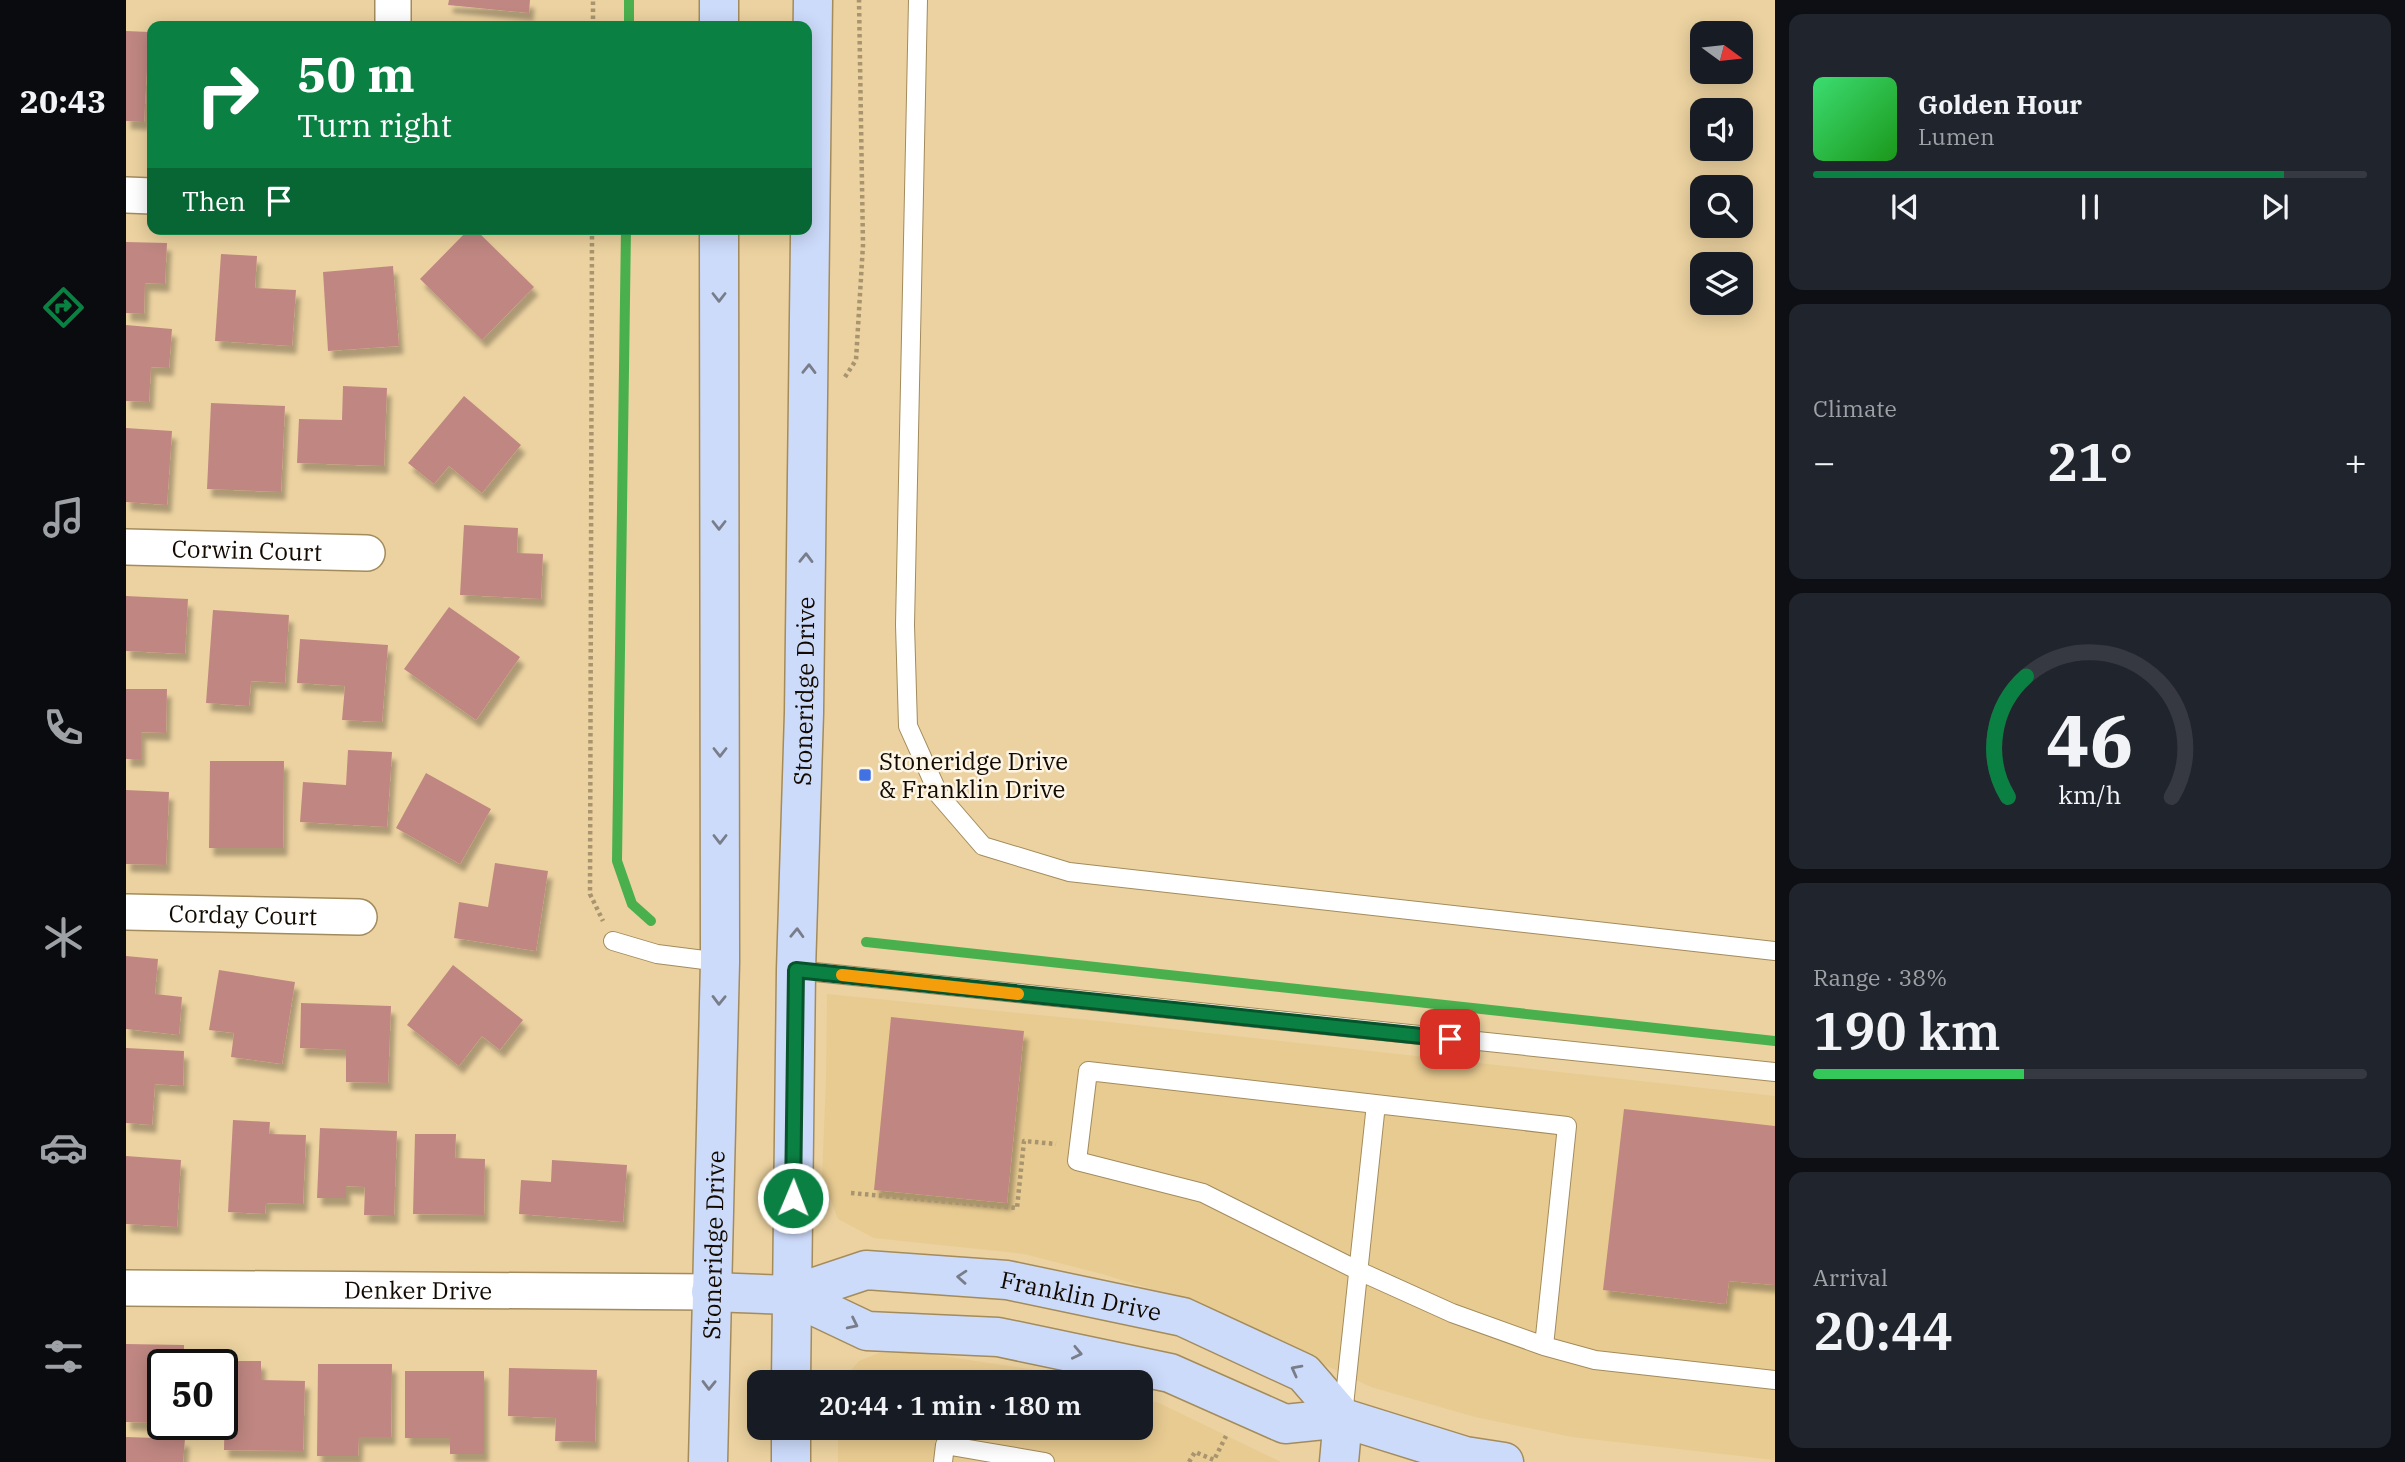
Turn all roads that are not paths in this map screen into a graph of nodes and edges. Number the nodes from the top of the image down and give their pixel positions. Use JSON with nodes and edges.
{"nodes":[{"id":1,"x":393,"y":0,"type":"edge"},
{"id":2,"x":719,"y":0,"type":"edge"},
{"id":3,"x":813,"y":0,"type":"edge"},
{"id":4,"x":918,"y":0,"type":"edge"},
{"id":5,"x":393,"y":21,"type":"edge"},
{"id":6,"x":719,"y":21,"type":"edge"},
{"id":7,"x":812,"y":79,"type":"edge"},
{"id":8,"x":126,"y":195,"type":"edge"},
{"id":9,"x":147,"y":196,"type":"edge"},
{"id":10,"x":719,"y":235,"type":"edge"},
{"id":11,"x":810,"y":235,"type":"edge"},
{"id":12,"x":126,"y":547,"type":"edge"},
{"id":13,"x":368,"y":553,"type":"dead end"},
{"id":14,"x":126,"y":912,"type":"edge"},
{"id":15,"x":359,"y":917,"type":"dead end"},
{"id":16,"x":613,"y":941,"type":"road end"},
{"id":17,"x":1775,"y":951,"type":"edge"},
{"id":18,"x":720,"y":962,"type":"junction"},
{"id":19,"x":796,"y":970,"type":"junction"},
{"id":20,"x":1775,"y":1072,"type":"edge"},
{"id":21,"x":1376,"y":1104,"type":"junction"},
{"id":22,"x":1359,"y":1271,"type":"junction"},
{"id":23,"x":126,"y":1288,"type":"edge"},
{"id":24,"x":711,"y":1292,"type":"junction"},
{"id":25,"x":792,"y":1295,"type":"junction"},
{"id":26,"x":1544,"y":1346,"type":"junction"},
{"id":27,"x":791,"y":1370,"type":"edge"},
{"id":28,"x":1775,"y":1380,"type":"edge"},
{"id":29,"x":1343,"y":1418,"type":"junction"},
{"id":30,"x":791,"y":1440,"type":"edge"},
{"id":31,"x":708,"y":1462,"type":"edge"},
{"id":32,"x":791,"y":1462,"type":"edge"},
{"id":33,"x":943,"y":1462,"type":"edge"},
{"id":34,"x":1045,"y":1462,"type":"edge"},
{"id":35,"x":1339,"y":1462,"type":"edge"},
{"id":36,"x":1504,"y":1462,"type":"edge"}],
"edges":[{"from":1,"to":5,"type":"street"},
{"from":2,"to":6,"type":"main road"},
{"from":7,"to":3,"type":"main road","name":"Stoneridge Drive","one_way":true},
{"from":4,"to":17,"type":"lane"},
{"from":8,"to":9,"type":"street"},
{"from":10,"to":18,"type":"main road","name":"Stoneridge Drive","one_way":true},
{"from":19,"to":11,"type":"main road","name":"Stoneridge Drive","one_way":true},
{"from":12,"to":13,"type":"street","name":"Corwin Court"},
{"from":14,"to":15,"type":"street","name":"Corday Court"},
{"from":16,"to":18,"type":"lane"},
{"from":18,"to":24,"type":"main road","name":"Stoneridge Drive","one_way":true},
{"from":19,"to":20,"type":"lane"},
{"from":19,"to":25,"type":"main road","name":"Stoneridge Drive"},
{"from":21,"to":22,"type":"lane"},
{"from":21,"to":22,"type":"lane"},
{"from":21,"to":26,"type":"lane"},
{"from":22,"to":26,"type":"lane"},
{"from":22,"to":29,"type":"lane"},
{"from":23,"to":24,"type":"street","name":"Denker Drive"},
{"from":24,"to":25,"type":"main road","name":"Franklin Drive"},
{"from":24,"to":31,"type":"main road","name":"Stoneridge Drive","one_way":true},
{"from":25,"to":27,"type":"main road","name":"Stoneridge Drive"},
{"from":25,"to":29,"type":"main road","name":"Franklin Drive","one_way":true},
{"from":29,"to":25,"type":"main road","name":"Franklin Drive","one_way":true},
{"from":26,"to":28,"type":"lane"},
{"from":29,"to":35,"type":"main road"},
{"from":29,"to":36,"type":"main road","name":"Franklin Drive"},
{"from":30,"to":32,"type":"main road"},
{"from":33,"to":34,"type":"lane"}]}
